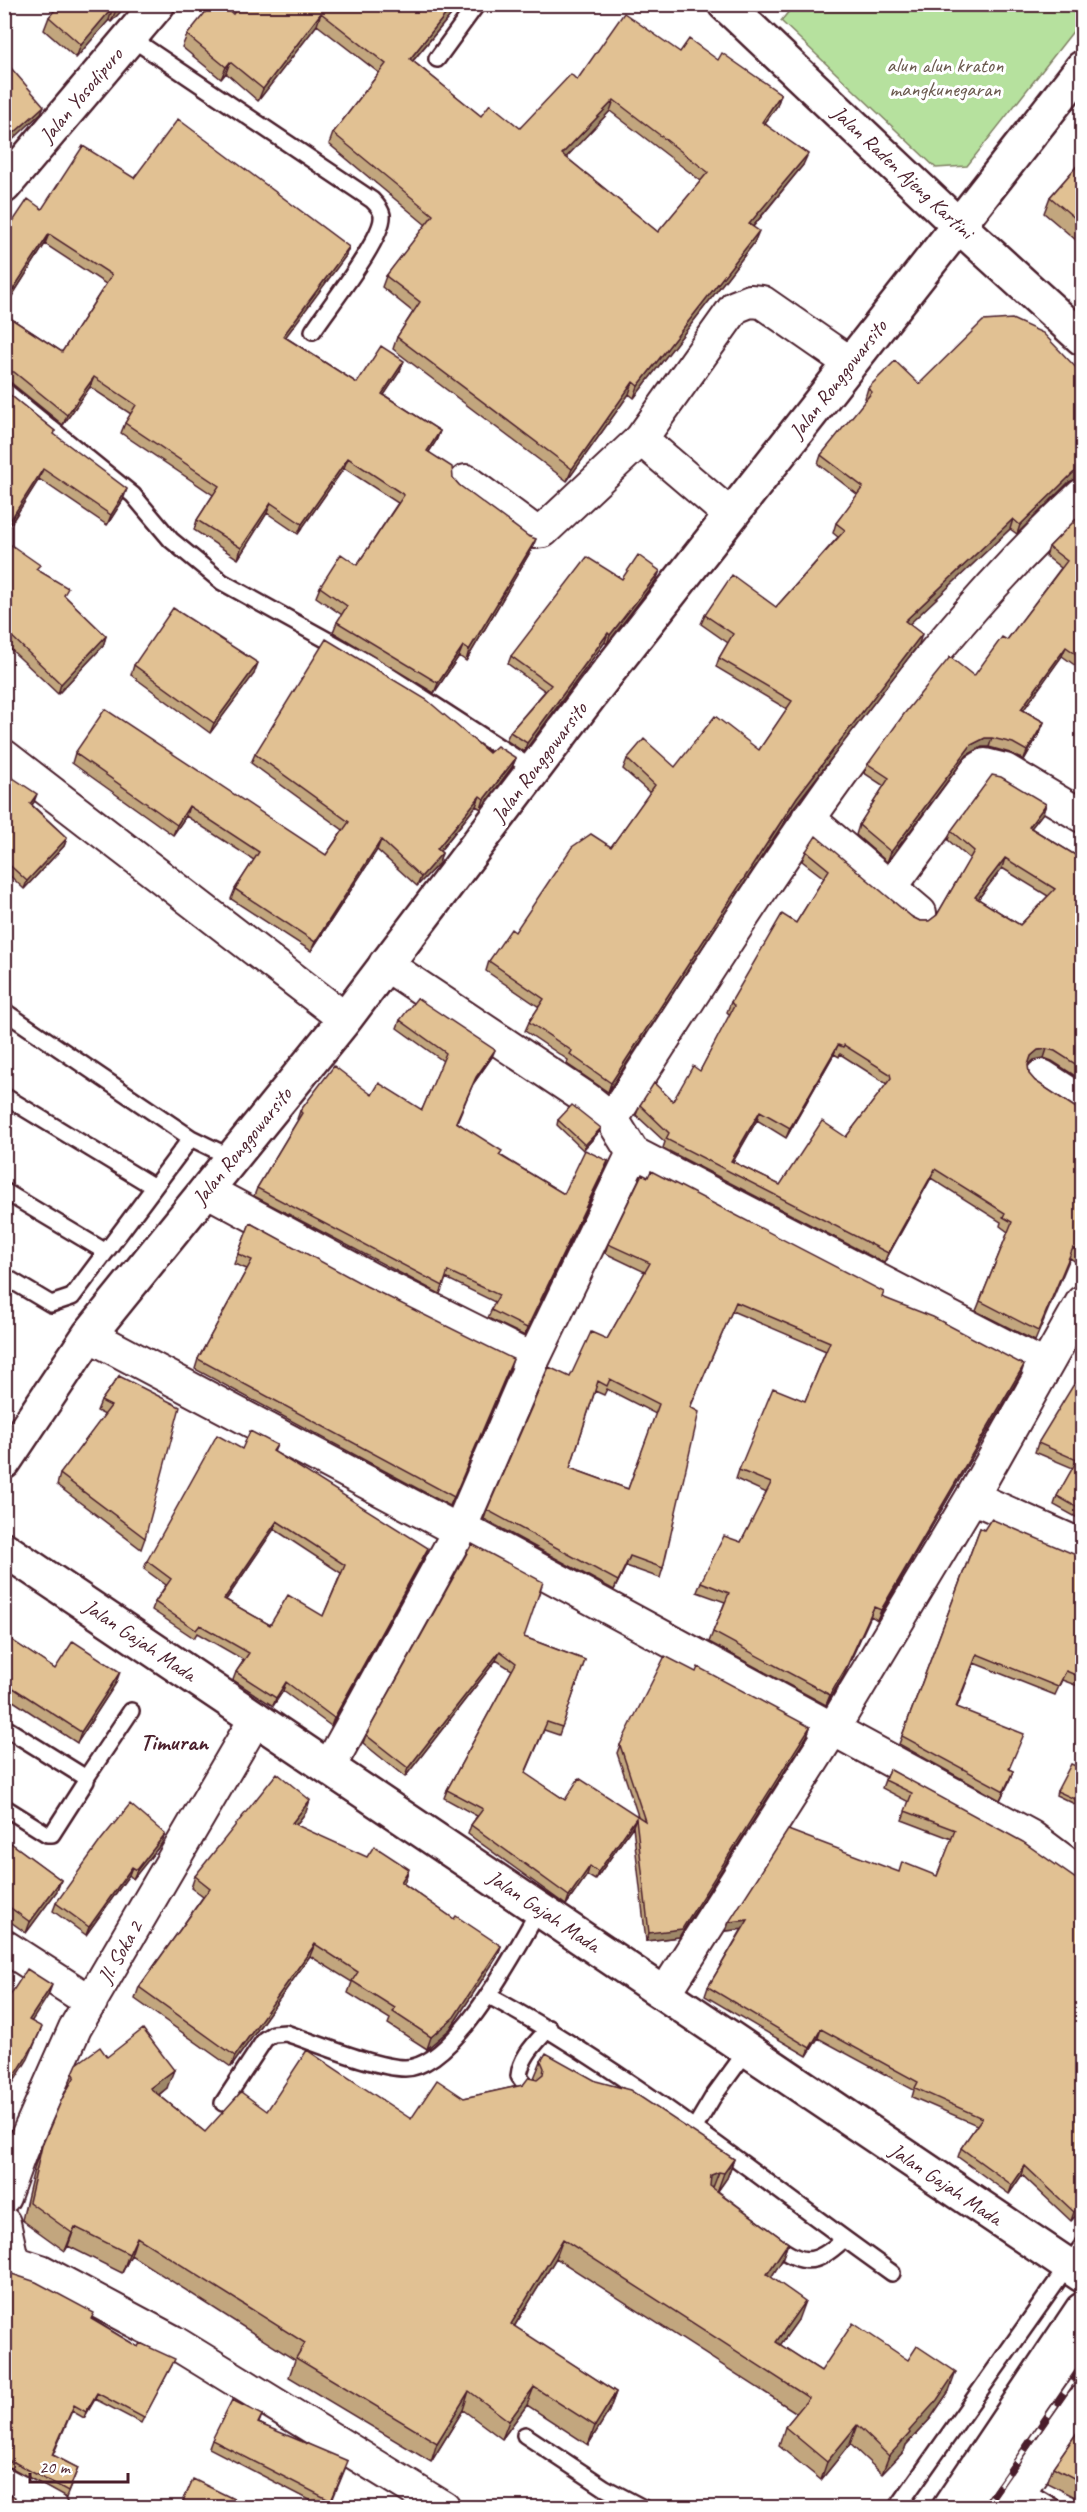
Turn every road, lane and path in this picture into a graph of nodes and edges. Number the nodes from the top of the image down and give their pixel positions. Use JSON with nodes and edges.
{"nodes":[{"id":1,"x":158,"y":4,"type":"edge"},
{"id":2,"x":477,"y":4,"type":"edge"},
{"id":3,"x":725,"y":4,"type":"edge"},
{"id":4,"x":131,"y":38,"type":"junction"},
{"id":5,"x":437,"y":59,"type":"dead end"},
{"id":6,"x":1083,"y":68,"type":"edge"},
{"id":7,"x":4,"y":186,"type":"edge"},
{"id":8,"x":958,"y":225,"type":"junction"},
{"id":9,"x":313,"y":331,"type":"dead end"},
{"id":10,"x":1083,"y":338,"type":"edge"},
{"id":11,"x":850,"y":363,"type":"junction"},
{"id":12,"x":4,"y":390,"type":"edge"},
{"id":13,"x":641,"y":439,"type":"junction"},
{"id":14,"x":466,"y":481,"type":"dead end"},
{"id":15,"x":1083,"y":495,"type":"edge"},
{"id":16,"x":730,"y":515,"type":"junction"},
{"id":17,"x":4,"y":756,"type":"edge"},
{"id":18,"x":533,"y":769,"type":"junction"},
{"id":19,"x":1083,"y":816,"type":"edge"},
{"id":20,"x":808,"y":818,"type":"junction"},
{"id":21,"x":891,"y":887,"type":"junction"},
{"id":22,"x":920,"y":913,"type":"dead end"},
{"id":23,"x":385,"y":964,"type":"junction"},
{"id":24,"x":4,"y":1011,"type":"edge"},
{"id":25,"x":345,"y":1019,"type":"junction"},
{"id":26,"x":1042,"y":1076,"type":"dead end"},
{"id":27,"x":4,"y":1096,"type":"edge"},
{"id":28,"x":1083,"y":1102,"type":"edge"},
{"id":29,"x":612,"y":1119,"type":"junction"},
{"id":30,"x":191,"y":1138,"type":"junction"},
{"id":31,"x":633,"y":1153,"type":"junction"},
{"id":32,"x":232,"y":1158,"type":"junction"},
{"id":33,"x":154,"y":1187,"type":"junction"},
{"id":34,"x":206,"y":1190,"type":"junction"},
{"id":35,"x":4,"y":1191,"type":"edge"},
{"id":36,"x":106,"y":1252,"type":"junction"},
{"id":37,"x":4,"y":1276,"type":"edge"},
{"id":38,"x":1083,"y":1302,"type":"edge"},
{"id":39,"x":89,"y":1335,"type":"junction"},
{"id":40,"x":533,"y":1360,"type":"junction"},
{"id":41,"x":1044,"y":1366,"type":"junction"},
{"id":42,"x":4,"y":1462,"type":"edge"},
{"id":43,"x":972,"y":1497,"type":"junction"},
{"id":44,"x":460,"y":1529,"type":"junction"},
{"id":45,"x":1083,"y":1546,"type":"edge"},
{"id":46,"x":4,"y":1549,"type":"edge"},
{"id":47,"x":131,"y":1712,"type":"dead end"},
{"id":48,"x":256,"y":1718,"type":"junction"},
{"id":49,"x":4,"y":1727,"type":"edge"},
{"id":50,"x":834,"y":1727,"type":"junction"},
{"id":51,"x":329,"y":1767,"type":"junction"},
{"id":52,"x":86,"y":1778,"type":"junction"},
{"id":53,"x":4,"y":1808,"type":"edge"},
{"id":54,"x":1083,"y":1875,"type":"edge"},
{"id":55,"x":540,"y":1908,"type":"junction"},
{"id":56,"x":4,"y":1946,"type":"edge"},
{"id":57,"x":665,"y":1994,"type":"junction"},
{"id":58,"x":489,"y":1996,"type":"junction"},
{"id":59,"x":90,"y":2002,"type":"junction"},
{"id":60,"x":549,"y":2028,"type":"junction"},
{"id":61,"x":748,"y":2049,"type":"junction"},
{"id":62,"x":528,"y":2088,"type":"edge"},
{"id":63,"x":222,"y":2103,"type":"dead end"},
{"id":64,"x":694,"y":2129,"type":"junction"},
{"id":65,"x":4,"y":2197,"type":"edge"},
{"id":66,"x":4,"y":2223,"type":"edge"},
{"id":67,"x":756,"y":2232,"type":"edge"},
{"id":68,"x":844,"y":2239,"type":"junction"},
{"id":69,"x":8,"y":2259,"type":"edge"},
{"id":70,"x":1078,"y":2262,"type":"edge"},
{"id":71,"x":892,"y":2273,"type":"dead end"},
{"id":72,"x":1083,"y":2310,"type":"edge"},
{"id":73,"x":1083,"y":2346,"type":"edge"},
{"id":74,"x":1083,"y":2402,"type":"edge"},
{"id":75,"x":525,"y":2434,"type":"edge"},
{"id":76,"x":1001,"y":2483,"type":"edge"},
{"id":77,"x":4,"y":2484,"type":"edge"},
{"id":78,"x":51,"y":2508,"type":"edge"},
{"id":79,"x":444,"y":2508,"type":"edge"},
{"id":80,"x":643,"y":2508,"type":"edge"},
{"id":81,"x":897,"y":2508,"type":"edge"},
{"id":82,"x":949,"y":2508,"type":"edge"},
{"id":83,"x":971,"y":2508,"type":"edge"},
{"id":84,"x":1055,"y":2508,"type":"edge"}],
"edges":[{"from":1,"to":4,"type":"main road","name":"Jalan Yosodipuro"},
{"from":2,"to":5,"type":"lane"},
{"from":3,"to":8,"type":"main road","name":"Jalan Raden Ajeng Kartini"},
{"from":4,"to":7,"type":"main road","name":"Jalan Yosodipuro"},
{"from":4,"to":9,"type":"lane"},
{"from":6,"to":8,"type":"main road","name":"Jalan Ronggowarsito"},
{"from":8,"to":10,"type":"main road","name":"Jalan Raden Ajeng Kartini"},
{"from":8,"to":11,"type":"main road","name":"Jalan Ronggowarsito"},
{"from":11,"to":13,"type":"street"},
{"from":11,"to":16,"type":"main road","name":"Jalan Ronggowarsito"},
{"from":12,"to":18,"type":"lane"},
{"from":13,"to":14,"type":"street"},
{"from":13,"to":16,"type":"street"},
{"from":15,"to":20,"type":"street"},
{"from":16,"to":18,"type":"main road","name":"Jalan Ronggowarsito"},
{"from":17,"to":25,"type":"street"},
{"from":18,"to":23,"type":"main road","name":"Jalan Ronggowarsito"},
{"from":19,"to":21,"type":"street"},
{"from":20,"to":21,"type":"street"},
{"from":20,"to":29,"type":"street"},
{"from":21,"to":22,"type":"street"},
{"from":23,"to":25,"type":"main road","name":"Jalan Ronggowarsito"},
{"from":23,"to":29,"type":"street"},
{"from":24,"to":30,"type":"lane"},
{"from":25,"to":32,"type":"main road","name":"Jalan Ronggowarsito"},
{"from":26,"to":28,"type":"street"},
{"from":27,"to":33,"type":"lane"},
{"from":29,"to":31,"type":"street"},
{"from":30,"to":32,"type":"lane"},
{"from":30,"to":33,"type":"lane"},
{"from":31,"to":40,"type":"street"},
{"from":31,"to":41,"type":"street"},
{"from":32,"to":34,"type":"main road","name":"Jalan Ronggowarsito"},
{"from":33,"to":36,"type":"lane"},
{"from":34,"to":39,"type":"main road","name":"Jalan Ronggowarsito"},
{"from":34,"to":40,"type":"street"},
{"from":35,"to":36,"type":"lane"},
{"from":36,"to":37,"type":"lane"},
{"from":38,"to":41,"type":"street"},
{"from":39,"to":42,"type":"main road","name":"Jalan Ronggowarsito"},
{"from":39,"to":44,"type":"street"},
{"from":40,"to":44,"type":"street"},
{"from":41,"to":43,"type":"street"},
{"from":43,"to":45,"type":"street"},
{"from":43,"to":50,"type":"street"},
{"from":44,"to":50,"type":"street"},
{"from":44,"to":51,"type":"street"},
{"from":46,"to":48,"type":"main road","name":"Jalan Gajah Mada"},
{"from":47,"to":52,"type":"lane"},
{"from":48,"to":51,"type":"main road","name":"Jalan Gajah Mada"},
{"from":48,"to":59,"type":"street","name":"Jl. Soka 2"},
{"from":49,"to":52,"type":"lane"},
{"from":50,"to":54,"type":"street"},
{"from":50,"to":57,"type":"street"},
{"from":51,"to":55,"type":"main road","name":"Jalan Gajah Mada"},
{"from":52,"to":53,"type":"lane"},
{"from":55,"to":57,"type":"main road","name":"Jalan Gajah Mada"},
{"from":55,"to":58,"type":"lane"},
{"from":56,"to":59,"type":"street"},
{"from":57,"to":61,"type":"main road","name":"Jalan Gajah Mada"},
{"from":58,"to":60,"type":"lane"},
{"from":58,"to":63,"type":"lane"},
{"from":59,"to":65,"type":"street","name":"Jl. Soka 2"},
{"from":60,"to":62,"type":"lane"},
{"from":60,"to":64,"type":"lane"},
{"from":61,"to":64,"type":"lane"},
{"from":61,"to":70,"type":"main road","name":"Jalan Gajah Mada"},
{"from":64,"to":68,"type":"lane"},
{"from":66,"to":69,"type":"street"},
{"from":67,"to":68,"type":"lane"},
{"from":68,"to":71,"type":"lane"},
{"from":69,"to":79,"type":"street"},
{"from":70,"to":81,"type":"lane"},
{"from":72,"to":76,"type":"main road"},
{"from":73,"to":76,"type":"lane"},
{"from":74,"to":76,"type":"street"},
{"from":75,"to":80,"type":"lane"},
{"from":76,"to":82,"type":"main road"},
{"from":76,"to":83,"type":"lane"},
{"from":76,"to":84,"type":"lane"},
{"from":77,"to":78,"type":"street"}]}
